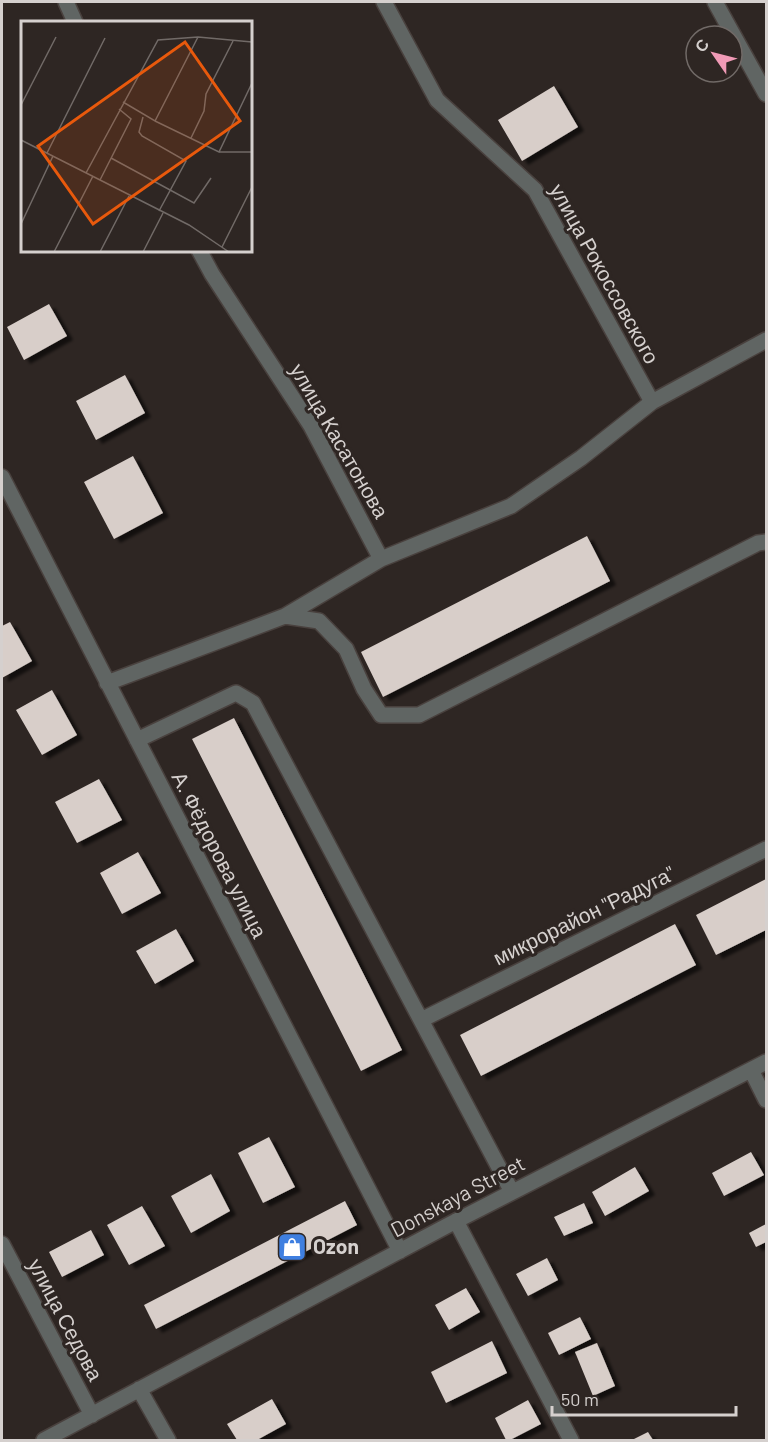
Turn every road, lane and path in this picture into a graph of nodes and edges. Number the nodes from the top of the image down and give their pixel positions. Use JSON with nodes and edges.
{"nodes":[{"id":1,"x":66,"y":2,"type":"edge"},
{"id":2,"x":384,"y":2,"type":"edge"},
{"id":3,"x":715,"y":2,"type":"edge"},
{"id":4,"x":75,"y":21,"type":"edge"},
{"id":5,"x":766,"y":94,"type":"edge"},
{"id":6,"x":200,"y":252,"type":"edge"},
{"id":7,"x":766,"y":340,"type":"edge"},
{"id":8,"x":652,"y":402,"type":"junction"},
{"id":9,"x":2,"y":477,"type":"edge"},
{"id":10,"x":766,"y":542,"type":"edge"},
{"id":11,"x":381,"y":559,"type":"junction"},
{"id":12,"x":285,"y":616,"type":"junction"},
{"id":13,"x":107,"y":683,"type":"junction"},
{"id":14,"x":137,"y":740,"type":"junction"},
{"id":15,"x":766,"y":849,"type":"edge"},
{"id":16,"x":421,"y":1020,"type":"junction"},
{"id":17,"x":766,"y":1062,"type":"edge"},
{"id":18,"x":751,"y":1070,"type":"junction"},
{"id":19,"x":766,"y":1100,"type":"edge"},
{"id":20,"x":512,"y":1192,"type":"junction"},
{"id":21,"x":456,"y":1221,"type":"junction"},
{"id":22,"x":2,"y":1244,"type":"edge"},
{"id":23,"x":400,"y":1251,"type":"junction"},
{"id":24,"x":139,"y":1389,"type":"junction"},
{"id":25,"x":92,"y":1414,"type":"junction"},
{"id":26,"x":44,"y":1440,"type":"edge"},
{"id":27,"x":168,"y":1440,"type":"edge"},
{"id":28,"x":571,"y":1440,"type":"edge"}],
"edges":[{"from":1,"to":4,"type":"street"},
{"from":2,"to":8,"type":"street","name":"улица Рокоссовского"},
{"from":3,"to":5,"type":"street"},
{"from":6,"to":11,"type":"street","name":"улица Касатонова"},
{"from":7,"to":8,"type":"street"},
{"from":8,"to":11,"type":"street"},
{"from":9,"to":13,"type":"street","name":"А. Фёдорова улица"},
{"from":10,"to":12,"type":"street"},
{"from":11,"to":12,"type":"street"},
{"from":12,"to":13,"type":"street"},
{"from":13,"to":14,"type":"street","name":"А. Фёдорова улица"},
{"from":14,"to":16,"type":"street"},
{"from":14,"to":23,"type":"street","name":"А. Фёдорова улица"},
{"from":15,"to":16,"type":"street","name":"микрорайон \"Радуга\""},
{"from":16,"to":20,"type":"street"},
{"from":17,"to":18,"type":"street","name":"Donskaya Street"},
{"from":18,"to":19,"type":"street"},
{"from":18,"to":20,"type":"street","name":"Donskaya Street"},
{"from":20,"to":21,"type":"street","name":"Donskaya Street"},
{"from":21,"to":23,"type":"street","name":"Donskaya Street"},
{"from":21,"to":28,"type":"street"},
{"from":22,"to":25,"type":"street","name":"улица Седова"},
{"from":23,"to":24,"type":"street","name":"Donskaya Street"},
{"from":24,"to":25,"type":"street","name":"Donskaya Street"},
{"from":24,"to":27,"type":"street"},
{"from":25,"to":26,"type":"street","name":"Donskaya Street"}]}
